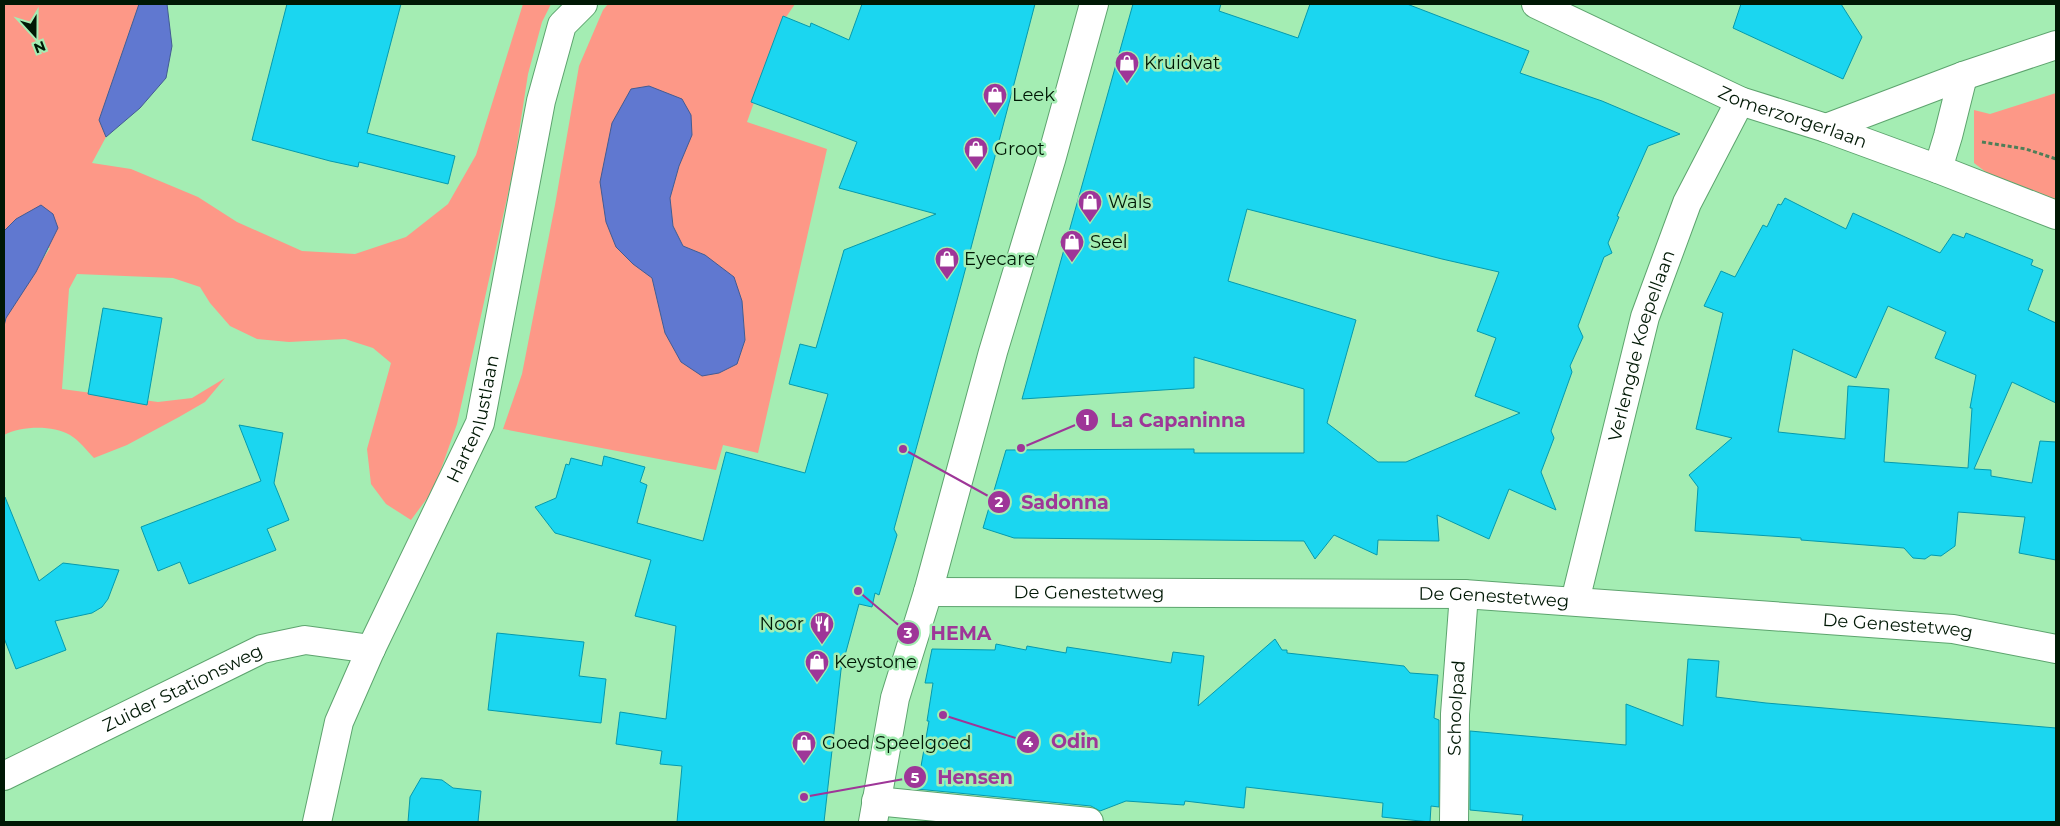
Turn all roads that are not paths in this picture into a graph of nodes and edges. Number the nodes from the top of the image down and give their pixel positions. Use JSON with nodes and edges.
{"nodes":[{"id":1,"x":583,"y":4,"type":"edge"},
{"id":2,"x":1094,"y":4,"type":"edge"},
{"id":3,"x":1536,"y":4,"type":"edge"},
{"id":4,"x":2056,"y":45,"type":"edge"},
{"id":5,"x":1963,"y":76,"type":"junction"},
{"id":6,"x":1740,"y":101,"type":"junction"},
{"id":7,"x":1826,"y":128,"type":"junction"},
{"id":8,"x":1938,"y":169,"type":"junction"},
{"id":9,"x":2056,"y":214,"type":"edge"},
{"id":10,"x":928,"y":592,"type":"junction"},
{"id":11,"x":1464,"y":594,"type":"junction"},
{"id":12,"x":1575,"y":602,"type":"junction"},
{"id":13,"x":371,"y":649,"type":"junction"},
{"id":14,"x":2056,"y":649,"type":"edge"},
{"id":15,"x":4,"y":776,"type":"edge"},
{"id":16,"x":875,"y":811,"type":"edge"},
{"id":17,"x":317,"y":822,"type":"edge"},
{"id":18,"x":1089,"y":822,"type":"edge"},
{"id":19,"x":1454,"y":822,"type":"edge"}],
"edges":[{"from":1,"to":13,"type":"street","name":"Hartenlustlaan"},
{"from":2,"to":10,"type":"street"},
{"from":3,"to":6,"type":"street","name":"Zomerzorgerlaan"},
{"from":4,"to":5,"type":"street"},
{"from":5,"to":7,"type":"street"},
{"from":5,"to":8,"type":"street"},
{"from":6,"to":7,"type":"street","name":"Zomerzorgerlaan"},
{"from":6,"to":12,"type":"street","name":"Verlengde Koepellaan"},
{"from":7,"to":8,"type":"street","name":"Zomerzorgerlaan"},
{"from":8,"to":9,"type":"street","name":"Zomerzorgerlaan"},
{"from":10,"to":11,"type":"street","name":"De Genestetweg"},
{"from":10,"to":16,"type":"street"},
{"from":11,"to":12,"type":"street","name":"De Genestetweg"},
{"from":11,"to":19,"type":"street","name":"Schoolpad"},
{"from":12,"to":14,"type":"street","name":"De Genestetweg"},
{"from":13,"to":15,"type":"street","name":"Zuider Stationsweg"},
{"from":13,"to":17,"type":"street","name":"Hartenlustlaan"},
{"from":16,"to":18,"type":"street"}]}
